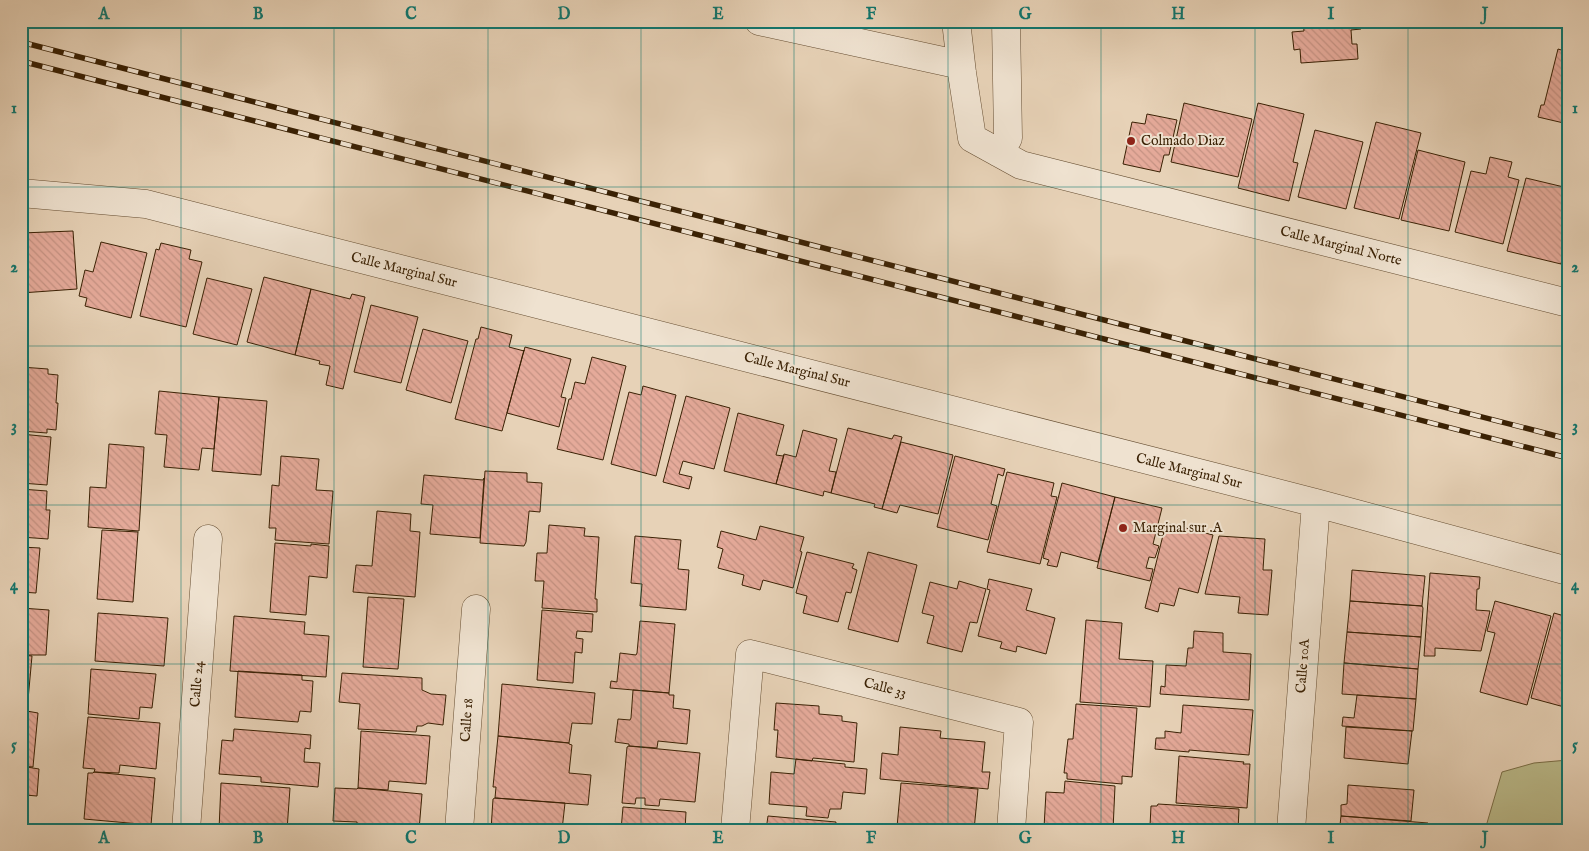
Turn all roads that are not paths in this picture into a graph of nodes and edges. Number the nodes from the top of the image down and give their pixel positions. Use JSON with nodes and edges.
{"nodes":[{"id":1,"x":758,"y":21,"type":"edge"},
{"id":2,"x":956,"y":21,"type":"edge"},
{"id":3,"x":1006,"y":21,"type":"edge"},
{"id":4,"x":961,"y":65,"type":"junction"},
{"id":5,"x":999,"y":153,"type":"junction"},
{"id":6,"x":21,"y":193,"type":"edge"},
{"id":7,"x":1568,"y":303,"type":"edge"},
{"id":8,"x":1316,"y":503,"type":"junction"},
{"id":9,"x":208,"y":538,"type":"dead end"},
{"id":10,"x":1568,"y":571,"type":"edge"},
{"id":11,"x":476,"y":609,"type":"dead end"},
{"id":12,"x":186,"y":830,"type":"edge"},
{"id":13,"x":459,"y":830,"type":"edge"},
{"id":14,"x":735,"y":830,"type":"edge"},
{"id":15,"x":1011,"y":830,"type":"edge"},
{"id":16,"x":1291,"y":830,"type":"edge"}],
"edges":[{"from":1,"to":4,"type":"street"},
{"from":2,"to":4,"type":"street"},
{"from":3,"to":5,"type":"street"},
{"from":4,"to":5,"type":"street","name":"Calle Marginal Norte"},
{"from":5,"to":7,"type":"street","name":"Calle Marginal Norte"},
{"from":6,"to":8,"type":"street","name":"Calle Marginal Sur"},
{"from":8,"to":10,"type":"street","name":"Calle Marginal Sur"},
{"from":8,"to":16,"type":"street","name":"Calle 10A"},
{"from":9,"to":12,"type":"street","name":"Calle 24"},
{"from":11,"to":13,"type":"street","name":"Calle 18"},
{"from":14,"to":15,"type":"street","name":"Calle 33"}]}
